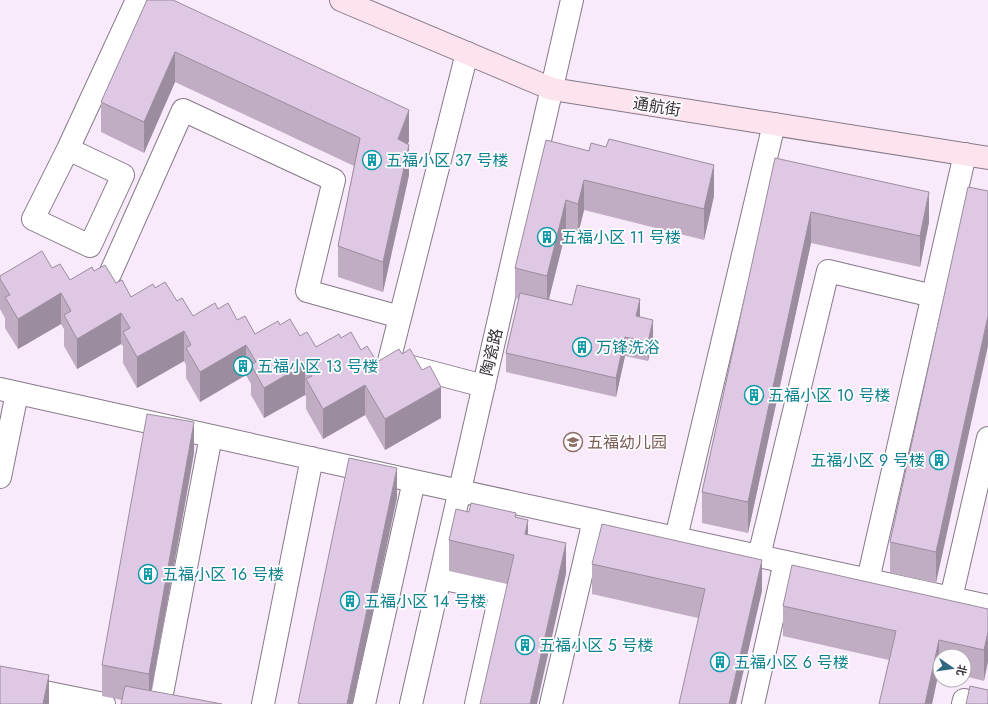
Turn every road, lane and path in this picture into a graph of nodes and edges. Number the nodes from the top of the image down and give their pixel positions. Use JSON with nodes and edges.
{"nodes":[{"id":1,"x":137,"y":0,"type":"edge"},
{"id":2,"x":341,"y":0,"type":"edge"},
{"id":3,"x":572,"y":0,"type":"edge"},
{"id":4,"x":468,"y":53,"type":"junction"},
{"id":5,"x":552,"y":89,"type":"junction"},
{"id":6,"x":774,"y":124,"type":"junction"},
{"id":7,"x":68,"y":149,"type":"junction"},
{"id":8,"x":965,"y":154,"type":"junction"},
{"id":9,"x":988,"y":158,"type":"edge"},
{"id":10,"x":110,"y":274,"type":"edge"},
{"id":11,"x":933,"y":296,"type":"junction"},
{"id":12,"x":400,"y":317,"type":"junction"},
{"id":13,"x":484,"y":386,"type":"junction"},
{"id":14,"x":8,"y":391,"type":"edge"},
{"id":15,"x":211,"y":436,"type":"junction"},
{"id":16,"x":988,"y":438,"type":"edge"},
{"id":17,"x":312,"y":458,"type":"junction"},
{"id":18,"x":0,"y":477,"type":"edge"},
{"id":19,"x":414,"y":481,"type":"junction"},
{"id":20,"x":460,"y":491,"type":"junction"},
{"id":21,"x":594,"y":520,"type":"junction"},
{"id":22,"x":676,"y":538,"type":"junction"},
{"id":23,"x":759,"y":556,"type":"junction"},
{"id":24,"x":786,"y":562,"type":"junction"},
{"id":25,"x":440,"y":578,"type":"junction"},
{"id":26,"x":868,"y":580,"type":"junction"},
{"id":27,"x":950,"y":598,"type":"junction"},
{"id":28,"x":988,"y":606,"type":"edge"},
{"id":29,"x":0,"y":683,"type":"edge"},
{"id":30,"x":104,"y":704,"type":"edge"},
{"id":31,"x":160,"y":704,"type":"edge"},
{"id":32,"x":263,"y":704,"type":"edge"},
{"id":33,"x":364,"y":704,"type":"edge"},
{"id":34,"x":411,"y":704,"type":"edge"},
{"id":35,"x":476,"y":704,"type":"edge"},
{"id":36,"x":551,"y":704,"type":"edge"},
{"id":37,"x":753,"y":704,"type":"edge"}],
"edges":[{"from":1,"to":7,"type":"street"},
{"from":2,"to":4,"type":"main road","name":"通航街"},
{"from":3,"to":5,"type":"street","name":"陶瓷路"},
{"from":4,"to":5,"type":"main road","name":"通航街"},
{"from":4,"to":12,"type":"street"},
{"from":5,"to":6,"type":"main road","name":"通航街"},
{"from":5,"to":13,"type":"street","name":"陶瓷路"},
{"from":6,"to":8,"type":"main road","name":"通航街"},
{"from":6,"to":22,"type":"street"},
{"from":7,"to":7,"type":"street"},
{"from":8,"to":9,"type":"main road","name":"通航街"},
{"from":8,"to":11,"type":"street"},
{"from":10,"to":12,"type":"street"},
{"from":11,"to":23,"type":"street"},
{"from":11,"to":26,"type":"street"},
{"from":12,"to":13,"type":"street"},
{"from":13,"to":20,"type":"street","name":"陶瓷路"},
{"from":14,"to":15,"type":"street"},
{"from":14,"to":18,"type":"street"},
{"from":15,"to":17,"type":"street"},
{"from":15,"to":31,"type":"street"},
{"from":16,"to":27,"type":"street"},
{"from":17,"to":19,"type":"street"},
{"from":17,"to":32,"type":"street"},
{"from":19,"to":20,"type":"street"},
{"from":19,"to":33,"type":"street"},
{"from":20,"to":21,"type":"street"},
{"from":20,"to":25,"type":"street","name":"陶瓷路"},
{"from":21,"to":22,"type":"street"},
{"from":21,"to":36,"type":"street"},
{"from":22,"to":23,"type":"street"},
{"from":23,"to":24,"type":"street"},
{"from":24,"to":26,"type":"street"},
{"from":24,"to":37,"type":"street"},
{"from":25,"to":34,"type":"street","name":"陶瓷路"},
{"from":25,"to":35,"type":"street"},
{"from":26,"to":27,"type":"street"},
{"from":27,"to":28,"type":"street"},
{"from":29,"to":30,"type":"street"}]}
